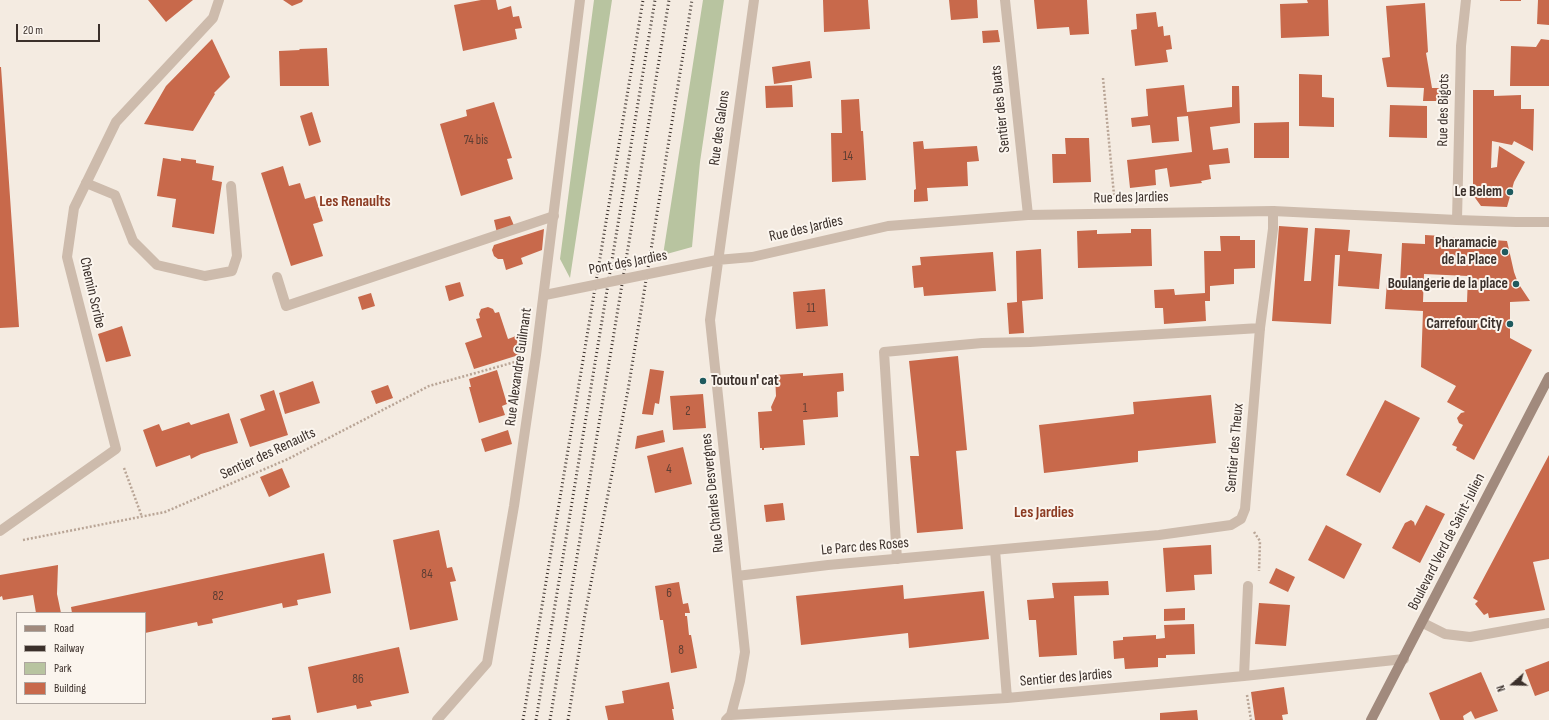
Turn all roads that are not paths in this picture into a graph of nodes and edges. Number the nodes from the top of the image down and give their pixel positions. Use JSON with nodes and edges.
{"nodes":[{"id":1,"x":219,"y":0,"type":"edge"},
{"id":2,"x":580,"y":0,"type":"edge"},
{"id":3,"x":754,"y":0,"type":"edge"},
{"id":4,"x":1005,"y":0,"type":"edge"},
{"id":5,"x":1466,"y":0,"type":"edge"},
{"id":6,"x":86,"y":183,"type":"junction"},
{"id":7,"x":231,"y":186,"type":"dead end"},
{"id":8,"x":1273,"y":211,"type":"junction"},
{"id":9,"x":1028,"y":215,"type":"junction"},
{"id":10,"x":554,"y":216,"type":"junction"},
{"id":11,"x":1458,"y":220,"type":"junction"},
{"id":12,"x":1549,"y":222,"type":"edge"},
{"id":13,"x":717,"y":260,"type":"junction"},
{"id":14,"x":277,"y":278,"type":"dead end"},
{"id":15,"x":544,"y":295,"type":"junction"},
{"id":16,"x":1260,"y":328,"type":"junction"},
{"id":17,"x":1549,"y":378,"type":"edge"},
{"id":18,"x":1241,"y":519,"type":"joint"},
{"id":19,"x":0,"y":531,"type":"edge"},
{"id":20,"x":995,"y":550,"type":"junction"},
{"id":21,"x":897,"y":559,"type":"junction"},
{"id":22,"x":738,"y":576,"type":"junction"},
{"id":23,"x":1248,"y":586,"type":"road end"},
{"id":24,"x":1423,"y":623,"type":"junction"},
{"id":25,"x":1549,"y":623,"type":"edge"},
{"id":26,"x":1404,"y":659,"type":"junction"},
{"id":27,"x":1244,"y":676,"type":"junction"},
{"id":28,"x":1007,"y":698,"type":"junction"},
{"id":29,"x":728,"y":717,"type":"edge"},
{"id":30,"x":438,"y":720,"type":"edge"},
{"id":31,"x":1371,"y":720,"type":"edge"}],
"edges":[{"from":1,"to":6,"type":"street","name":"Chemin Scribe"},
{"from":2,"to":10,"type":"street","name":"Rue Alexandre Guilmant"},
{"from":3,"to":13,"type":"street","name":"Rue des Galons"},
{"from":4,"to":9,"type":"street","name":"Sentier des Buats"},
{"from":5,"to":11,"type":"street","name":"Rue des Bigots"},
{"from":6,"to":7,"type":"street"},
{"from":6,"to":19,"type":"street","name":"Chemin Scribe"},
{"from":8,"to":9,"type":"street","name":"Rue des Jardies"},
{"from":8,"to":11,"type":"street","name":"Rue des Jardies"},
{"from":8,"to":16,"type":"street","name":"Sentier des Theux"},
{"from":9,"to":13,"type":"street","name":"Rue des Jardies"},
{"from":10,"to":14,"type":"street"},
{"from":10,"to":15,"type":"street","name":"Rue Alexandre Guilmant"},
{"from":11,"to":12,"type":"street","name":"Rue des Jardies"},
{"from":13,"to":15,"type":"street","name":"Pont des Jardies","bridge":true},
{"from":13,"to":22,"type":"street","name":"Rue Charles Desvergnes"},
{"from":15,"to":30,"type":"street","name":"Rue Alexandre Guilmant"},
{"from":16,"to":18,"type":"street","name":"Sentier des Theux"},
{"from":16,"to":21,"type":"street"},
{"from":17,"to":24,"type":"main road","name":"Boulevard Verd de Saint-Julien"},
{"from":18,"to":20,"type":"street","name":"Le Parc des Roses"},
{"from":20,"to":21,"type":"street","name":"Le Parc des Roses"},
{"from":20,"to":28,"type":"street"},
{"from":21,"to":22,"type":"street","name":"Le Parc des Roses"},
{"from":22,"to":29,"type":"street","name":"Rue Charles Desvergnes"},
{"from":23,"to":27,"type":"street"},
{"from":24,"to":25,"type":"street"},
{"from":24,"to":26,"type":"main road","name":"Boulevard Verd de Saint-Julien"},
{"from":26,"to":27,"type":"street","name":"Sentier des Jardies"},
{"from":26,"to":31,"type":"main road","name":"Boulevard Verd de Saint-Julien"},
{"from":27,"to":28,"type":"street","name":"Sentier des Jardies"},
{"from":28,"to":29,"type":"street","name":"Sentier des Jardies"}]}
